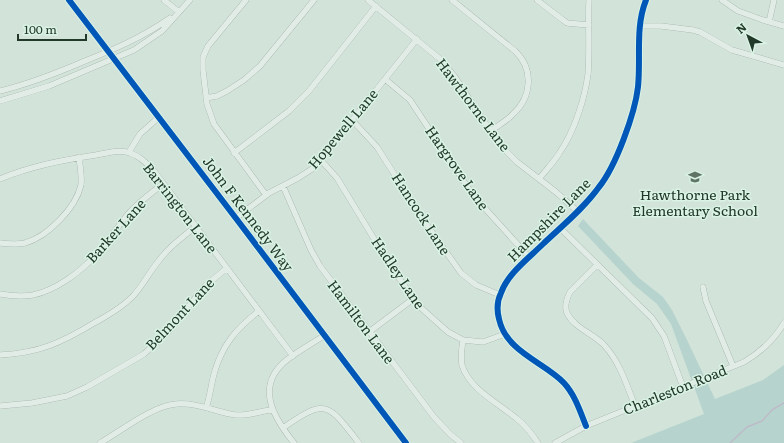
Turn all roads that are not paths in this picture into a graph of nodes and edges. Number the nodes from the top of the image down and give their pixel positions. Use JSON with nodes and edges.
{"nodes":[{"id":1,"x":69,"y":0,"type":"edge"},
{"id":2,"x":164,"y":0,"type":"edge"},
{"id":3,"x":190,"y":0,"type":"edge"},
{"id":4,"x":246,"y":0,"type":"edge"},
{"id":5,"x":314,"y":0,"type":"edge"},
{"id":6,"x":368,"y":0,"type":"edge"},
{"id":7,"x":452,"y":0,"type":"edge"},
{"id":8,"x":537,"y":0,"type":"edge"},
{"id":9,"x":589,"y":0,"type":"edge"},
{"id":10,"x":646,"y":0,"type":"edge"},
{"id":11,"x":722,"y":0,"type":"edge"},
{"id":12,"x":774,"y":0,"type":"edge"},
{"id":13,"x":376,"y":6,"type":"junction"},
{"id":14,"x":178,"y":12,"type":"junction"},
{"id":15,"x":770,"y":22,"type":"junction"},
{"id":16,"x":589,"y":25,"type":"junction"},
{"id":17,"x":641,"y":26,"type":"junction"},
{"id":18,"x":784,"y":26,"type":"edge"},
{"id":19,"x":417,"y":39,"type":"junction"},
{"id":20,"x":108,"y":52,"type":"junction"},
{"id":21,"x":114,"y":59,"type":"junction"},
{"id":22,"x":784,"y":66,"type":"edge"},
{"id":23,"x":385,"y":79,"type":"junction"},
{"id":24,"x":0,"y":91,"type":"edge"},
{"id":25,"x":206,"y":98,"type":"junction"},
{"id":26,"x":0,"y":101,"type":"edge"},
{"id":27,"x":159,"y":117,"type":"junction"},
{"id":28,"x":352,"y":120,"type":"junction"},
{"id":29,"x":491,"y":131,"type":"junction"},
{"id":30,"x":129,"y":152,"type":"junction"},
{"id":31,"x":234,"y":152,"type":"junction"},
{"id":32,"x":79,"y":157,"type":"junction"},
{"id":33,"x":320,"y":159,"type":"junction"},
{"id":34,"x":0,"y":179,"type":"edge"},
{"id":35,"x":539,"y":179,"type":"junction"},
{"id":36,"x":163,"y":184,"type":"junction"},
{"id":37,"x":283,"y":186,"type":"junction"},
{"id":38,"x":266,"y":195,"type":"junction"},
{"id":39,"x":577,"y":212,"type":"junction"},
{"id":40,"x":236,"y":218,"type":"junction"},
{"id":41,"x":195,"y":227,"type":"junction"},
{"id":42,"x":560,"y":228,"type":"junction"},
{"id":43,"x":0,"y":242,"type":"edge"},
{"id":44,"x":530,"y":257,"type":"junction"},
{"id":45,"x":597,"y":265,"type":"junction"},
{"id":46,"x":226,"y":268,"type":"junction"},
{"id":47,"x":703,"y":286,"type":"dead end"},
{"id":48,"x":0,"y":294,"type":"edge"},
{"id":49,"x":500,"y":295,"type":"junction"},
{"id":50,"x":413,"y":299,"type":"junction"},
{"id":51,"x":259,"y":311,"type":"junction"},
{"id":52,"x":784,"y":323,"type":"edge"},
{"id":53,"x":369,"y":332,"type":"junction"},
{"id":54,"x":505,"y":334,"type":"junction"},
{"id":55,"x":325,"y":335,"type":"junction"},
{"id":56,"x":463,"y":340,"type":"junction"},
{"id":57,"x":0,"y":355,"type":"edge"},
{"id":58,"x":293,"y":356,"type":"junction"},
{"id":59,"x":733,"y":366,"type":"junction"},
{"id":60,"x":683,"y":387,"type":"junction"},
{"id":61,"x":0,"y":406,"type":"edge"},
{"id":62,"x":635,"y":406,"type":"junction"},
{"id":63,"x":206,"y":408,"type":"junction"},
{"id":64,"x":272,"y":410,"type":"junction"},
{"id":65,"x":586,"y":426,"type":"junction"},
{"id":66,"x":283,"y":428,"type":"junction"},
{"id":67,"x":100,"y":443,"type":"edge"},
{"id":68,"x":294,"y":443,"type":"edge"},
{"id":69,"x":359,"y":443,"type":"edge"},
{"id":70,"x":406,"y":443,"type":"edge"},
{"id":71,"x":461,"y":443,"type":"edge"},
{"id":72,"x":538,"y":443,"type":"edge"},
{"id":73,"x":555,"y":443,"type":"edge"}],
"edges":[{"from":1,"to":20,"type":"street","name":"John F Kennedy Way"},
{"from":2,"to":14,"type":"street"},
{"from":3,"to":14,"type":"street"},
{"from":4,"to":25,"type":"street"},
{"from":5,"to":25,"type":"street"},
{"from":6,"to":13,"type":"street","name":"Hawthorne Lane"},
{"from":7,"to":29,"type":"street"},
{"from":8,"to":16,"type":"street"},
{"from":9,"to":16,"type":"street"},
{"from":10,"to":17,"type":"street","name":"Hampshire Lane"},
{"from":11,"to":15,"type":"street"},
{"from":12,"to":15,"type":"street"},
{"from":13,"to":19,"type":"street","name":"Hawthorne Lane"},
{"from":13,"to":31,"type":"street"},
{"from":14,"to":20,"type":"street"},
{"from":14,"to":21,"type":"street"},
{"from":15,"to":18,"type":"street"},
{"from":16,"to":35,"type":"street"},
{"from":17,"to":22,"type":"street"},
{"from":17,"to":39,"type":"street","name":"Hampshire Lane"},
{"from":19,"to":23,"type":"street","name":"Hopewell Lane"},
{"from":19,"to":29,"type":"street","name":"Hawthorne Lane"},
{"from":20,"to":21,"type":"street","name":"John F Kennedy Way"},
{"from":20,"to":24,"type":"street"},
{"from":21,"to":26,"type":"street"},
{"from":21,"to":27,"type":"street","name":"John F Kennedy Way"},
{"from":23,"to":28,"type":"street","name":"Hopewell Lane"},
{"from":23,"to":44,"type":"street","name":"Hargrove Lane"},
{"from":25,"to":31,"type":"street"},
{"from":27,"to":30,"type":"street"},
{"from":27,"to":40,"type":"street","name":"John F Kennedy Way"},
{"from":28,"to":33,"type":"street","name":"Hopewell Lane"},
{"from":28,"to":49,"type":"street","name":"Hancock Lane"},
{"from":29,"to":35,"type":"street","name":"Hawthorne Lane"},
{"from":30,"to":32,"type":"street","name":"Barrington Lane"},
{"from":30,"to":36,"type":"street","name":"Barrington Lane"},
{"from":31,"to":38,"type":"street"},
{"from":32,"to":34,"type":"street","name":"Barrington Lane"},
{"from":32,"to":43,"type":"street"},
{"from":33,"to":37,"type":"street","name":"Hopewell Lane"},
{"from":33,"to":50,"type":"street","name":"Hadley Lane"},
{"from":35,"to":39,"type":"street","name":"Hawthorne Lane"},
{"from":36,"to":41,"type":"street","name":"Barrington Lane"},
{"from":36,"to":48,"type":"street","name":"Barker Lane"},
{"from":37,"to":38,"type":"street","name":"Hopewell Lane"},
{"from":37,"to":53,"type":"street","name":"Hamilton Lane"},
{"from":38,"to":40,"type":"street","name":"Hopewell Lane"},
{"from":39,"to":42,"type":"street","name":"Hampshire Lane"},
{"from":40,"to":55,"type":"street","name":"John F Kennedy Way"},
{"from":41,"to":46,"type":"street","name":"Barrington Lane"},
{"from":41,"to":57,"type":"street"},
{"from":42,"to":44,"type":"street","name":"Hampshire Lane"},
{"from":42,"to":45,"type":"street"},
{"from":44,"to":49,"type":"street","name":"Hampshire Lane"},
{"from":45,"to":60,"type":"street"},
{"from":45,"to":62,"type":"street"},
{"from":46,"to":51,"type":"street","name":"Barrington Lane"},
{"from":46,"to":61,"type":"street","name":"Belmont Lane"},
{"from":47,"to":59,"type":"street"},
{"from":49,"to":54,"type":"street","name":"Hampshire Lane"},
{"from":50,"to":53,"type":"street"},
{"from":50,"to":56,"type":"street","name":"Hadley Lane"},
{"from":51,"to":58,"type":"street","name":"Barrington Lane"},
{"from":51,"to":63,"type":"street"},
{"from":52,"to":59,"type":"street","name":"Charleston Road"},
{"from":53,"to":71,"type":"street","name":"Hamilton Lane"},
{"from":54,"to":56,"type":"street","name":"Hadley Lane"},
{"from":54,"to":65,"type":"street","name":"Hampshire Lane"},
{"from":55,"to":58,"type":"street"},
{"from":55,"to":70,"type":"street","name":"John F Kennedy Way"},
{"from":56,"to":72,"type":"street"},
{"from":58,"to":64,"type":"street"},
{"from":59,"to":60,"type":"street","name":"Charleston Road"},
{"from":60,"to":62,"type":"street","name":"Charleston Road"},
{"from":62,"to":65,"type":"street","name":"Charleston Road"},
{"from":63,"to":64,"type":"street"},
{"from":63,"to":67,"type":"street"},
{"from":64,"to":66,"type":"street"},
{"from":65,"to":73,"type":"street","name":"Charleston Road"},
{"from":66,"to":68,"type":"street"},
{"from":66,"to":69,"type":"street"}]}
